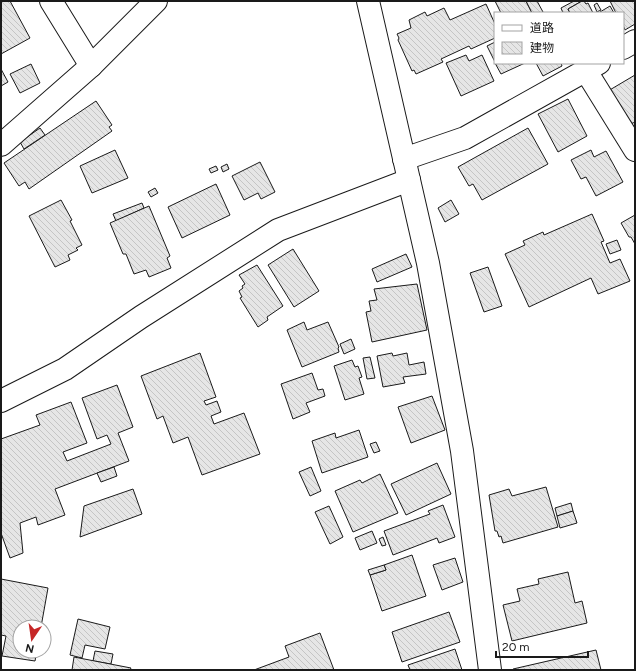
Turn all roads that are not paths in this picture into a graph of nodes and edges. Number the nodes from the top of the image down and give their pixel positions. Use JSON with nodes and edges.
{"nodes":[{"id":1,"x":51,"y":1,"type":"edge"},
{"id":2,"x":156,"y":1,"type":"edge"},
{"id":3,"x":368,"y":1,"type":"edge"},
{"id":4,"x":635,"y":40,"type":"edge"},
{"id":5,"x":624,"y":47,"type":"edge"},
{"id":6,"x":91,"y":66,"type":"junction"},
{"id":7,"x":593,"y":67,"type":"edge"},
{"id":8,"x":1,"y":145,"type":"edge"},
{"id":9,"x":635,"y":150,"type":"edge"},
{"id":10,"x":404,"y":159,"type":"junction"},
{"id":11,"x":409,"y":180,"type":"junction"},
{"id":12,"x":1,"y":401,"type":"edge"},
{"id":13,"x":490,"y":670,"type":"edge"}],
"edges":[{"from":1,"to":6,"type":"street"},
{"from":2,"to":6,"type":"street"},
{"from":3,"to":10,"type":"street"},
{"from":4,"to":5,"type":"street"},
{"from":6,"to":8,"type":"street"},
{"from":7,"to":9,"type":"street"},
{"from":7,"to":10,"type":"street"},
{"from":10,"to":11,"type":"street"},
{"from":11,"to":12,"type":"street"},
{"from":11,"to":13,"type":"street"}]}
